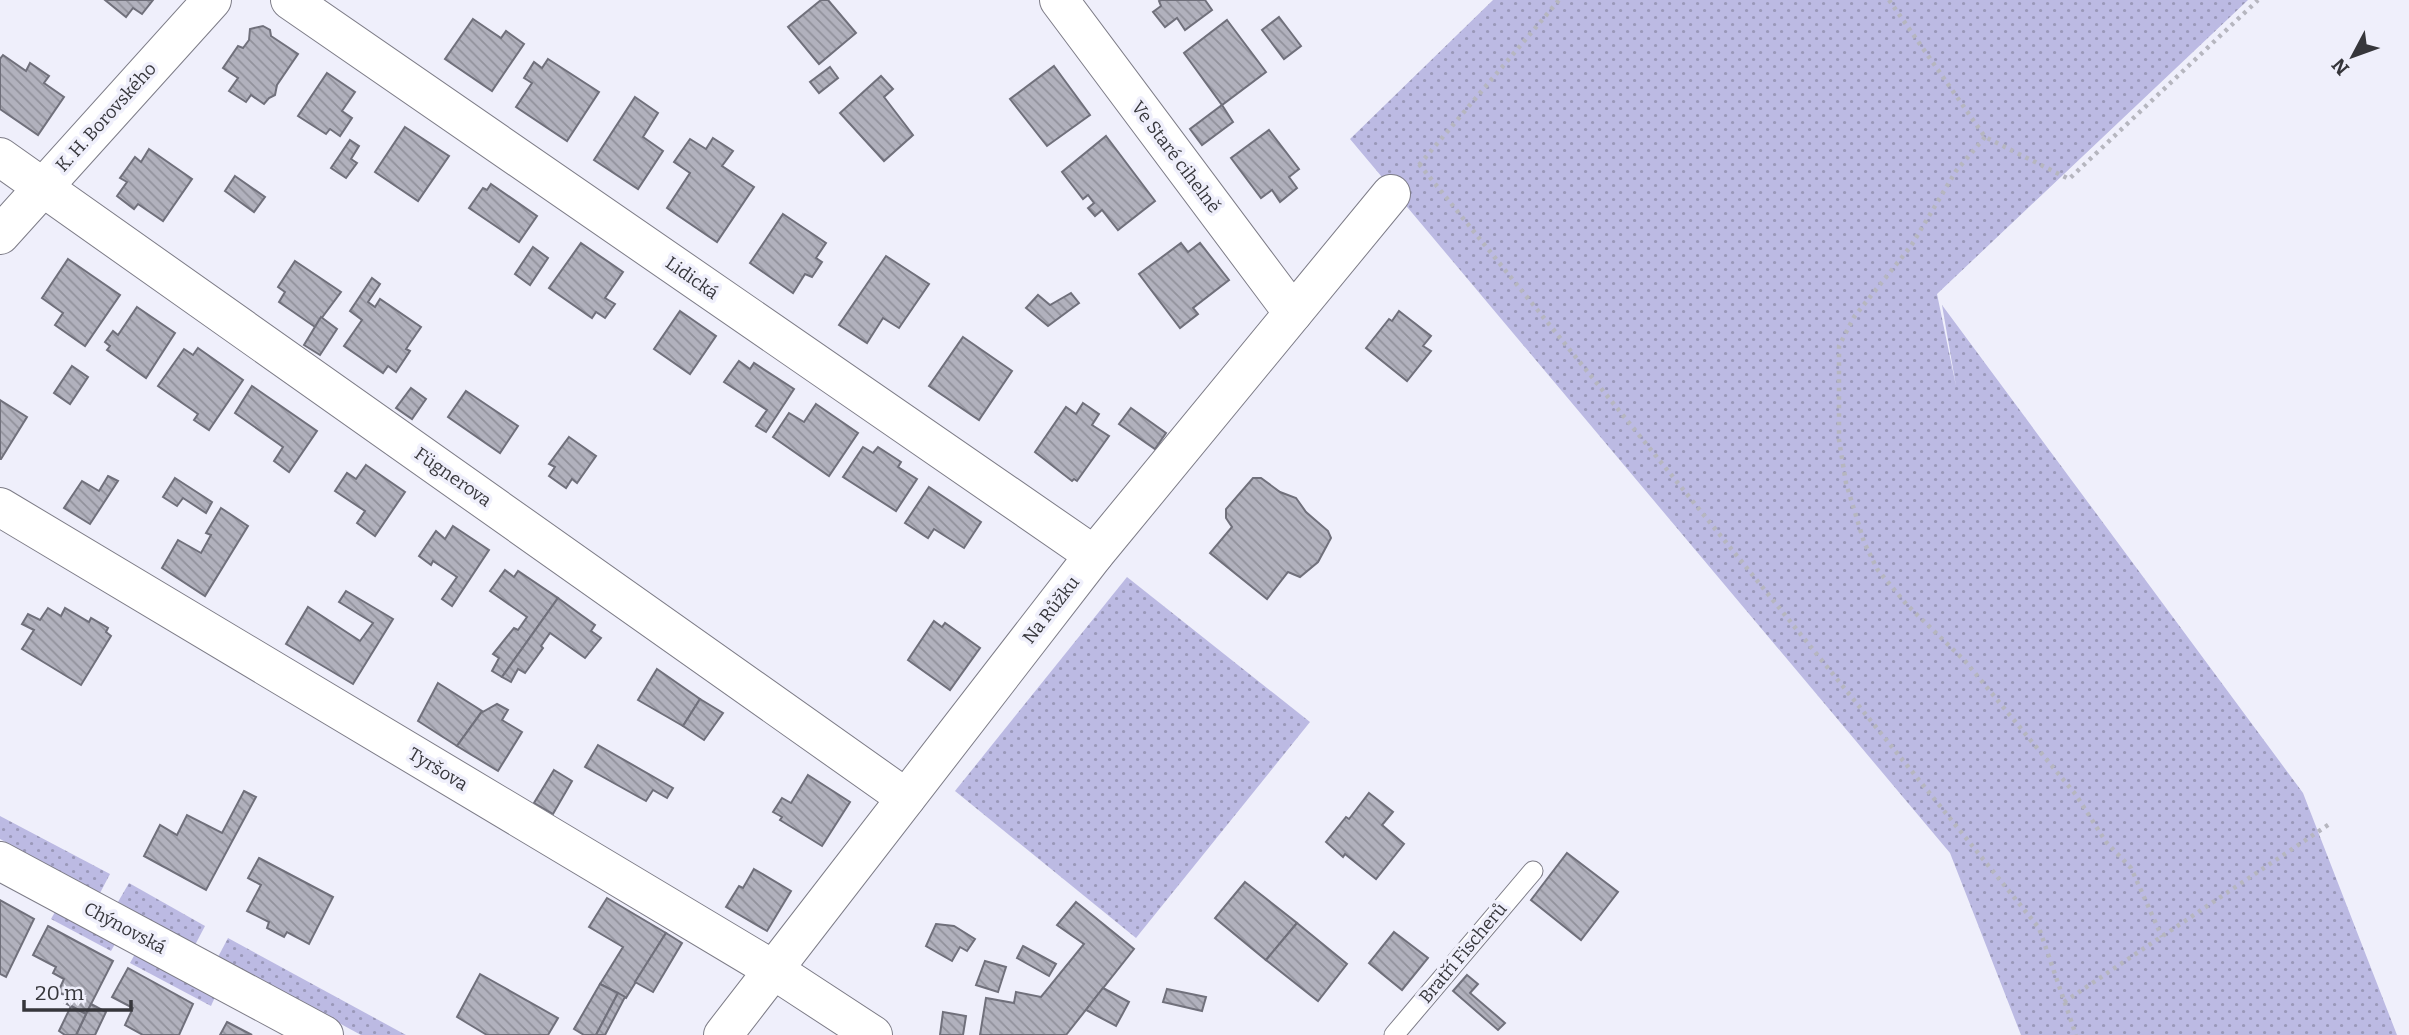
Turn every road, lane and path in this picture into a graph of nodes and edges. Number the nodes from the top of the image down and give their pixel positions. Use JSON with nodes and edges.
{"nodes":[{"id":1,"x":212,"y":0,"type":"edge"},
{"id":2,"x":290,"y":0,"type":"edge"},
{"id":3,"x":1059,"y":0,"type":"edge"},
{"id":4,"x":1559,"y":0,"type":"edge"},
{"id":5,"x":1889,"y":0,"type":"edge"},
{"id":6,"x":2258,"y":0,"type":"edge"},
{"id":7,"x":1985,"y":137,"type":"junction"},
{"id":8,"x":0,"y":157,"type":"edge"},
{"id":9,"x":1419,"y":164,"type":"junction"},
{"id":10,"x":44,"y":186,"type":"junction"},
{"id":11,"x":1391,"y":194,"type":"joint"},
{"id":12,"x":0,"y":235,"type":"edge"},
{"id":13,"x":1293,"y":313,"type":"junction"},
{"id":14,"x":0,"y":507,"type":"edge"},
{"id":15,"x":1094,"y":555,"type":"junction"},
{"id":16,"x":906,"y":798,"type":"junction"},
{"id":17,"x":2331,"y":823,"type":"dead end"},
{"id":18,"x":0,"y":861,"type":"edge"},
{"id":19,"x":1533,"y":871,"type":"dead end"},
{"id":20,"x":2162,"y":936,"type":"junction"},
{"id":21,"x":772,"y":969,"type":"junction"},
{"id":22,"x":2064,"y":1002,"type":"junction"},
{"id":23,"x":324,"y":1035,"type":"edge"},
{"id":24,"x":723,"y":1035,"type":"edge"},
{"id":25,"x":873,"y":1035,"type":"edge"},
{"id":26,"x":1394,"y":1035,"type":"edge"},
{"id":27,"x":2076,"y":1035,"type":"edge"}],
"edges":[{"from":1,"to":10,"type":"street","name":"K. H. Borovského"},
{"from":2,"to":15,"type":"street","name":"Lidická"},
{"from":3,"to":13,"type":"street","name":"Ve Staré cihelně"},
{"from":4,"to":9,"type":"path"},
{"from":5,"to":7,"type":"path"},
{"from":6,"to":7,"type":"path"},
{"from":7,"to":20,"type":"path"},
{"from":8,"to":10,"type":"street","name":"Fügnerova"},
{"from":9,"to":11,"type":"path"},
{"from":9,"to":22,"type":"path"},
{"from":10,"to":12,"type":"street","name":"K. H. Borovského"},
{"from":10,"to":16,"type":"street","name":"Fügnerova"},
{"from":11,"to":13,"type":"street","name":"Na Růžku"},
{"from":13,"to":15,"type":"street","name":"Na Růžku"},
{"from":14,"to":21,"type":"street","name":"Tyršova"},
{"from":15,"to":16,"type":"street","name":"Na Růžku"},
{"from":16,"to":21,"type":"street","name":"Na Růžku"},
{"from":17,"to":20,"type":"path"},
{"from":18,"to":23,"type":"street","name":"Chýnovská"},
{"from":19,"to":26,"type":"lane","name":"Bratří Fischerů"},
{"from":20,"to":22,"type":"path"},
{"from":21,"to":24,"type":"street","name":"Na Růžku"},
{"from":21,"to":25,"type":"street","name":"Tyršova"},
{"from":22,"to":27,"type":"path"}]}
